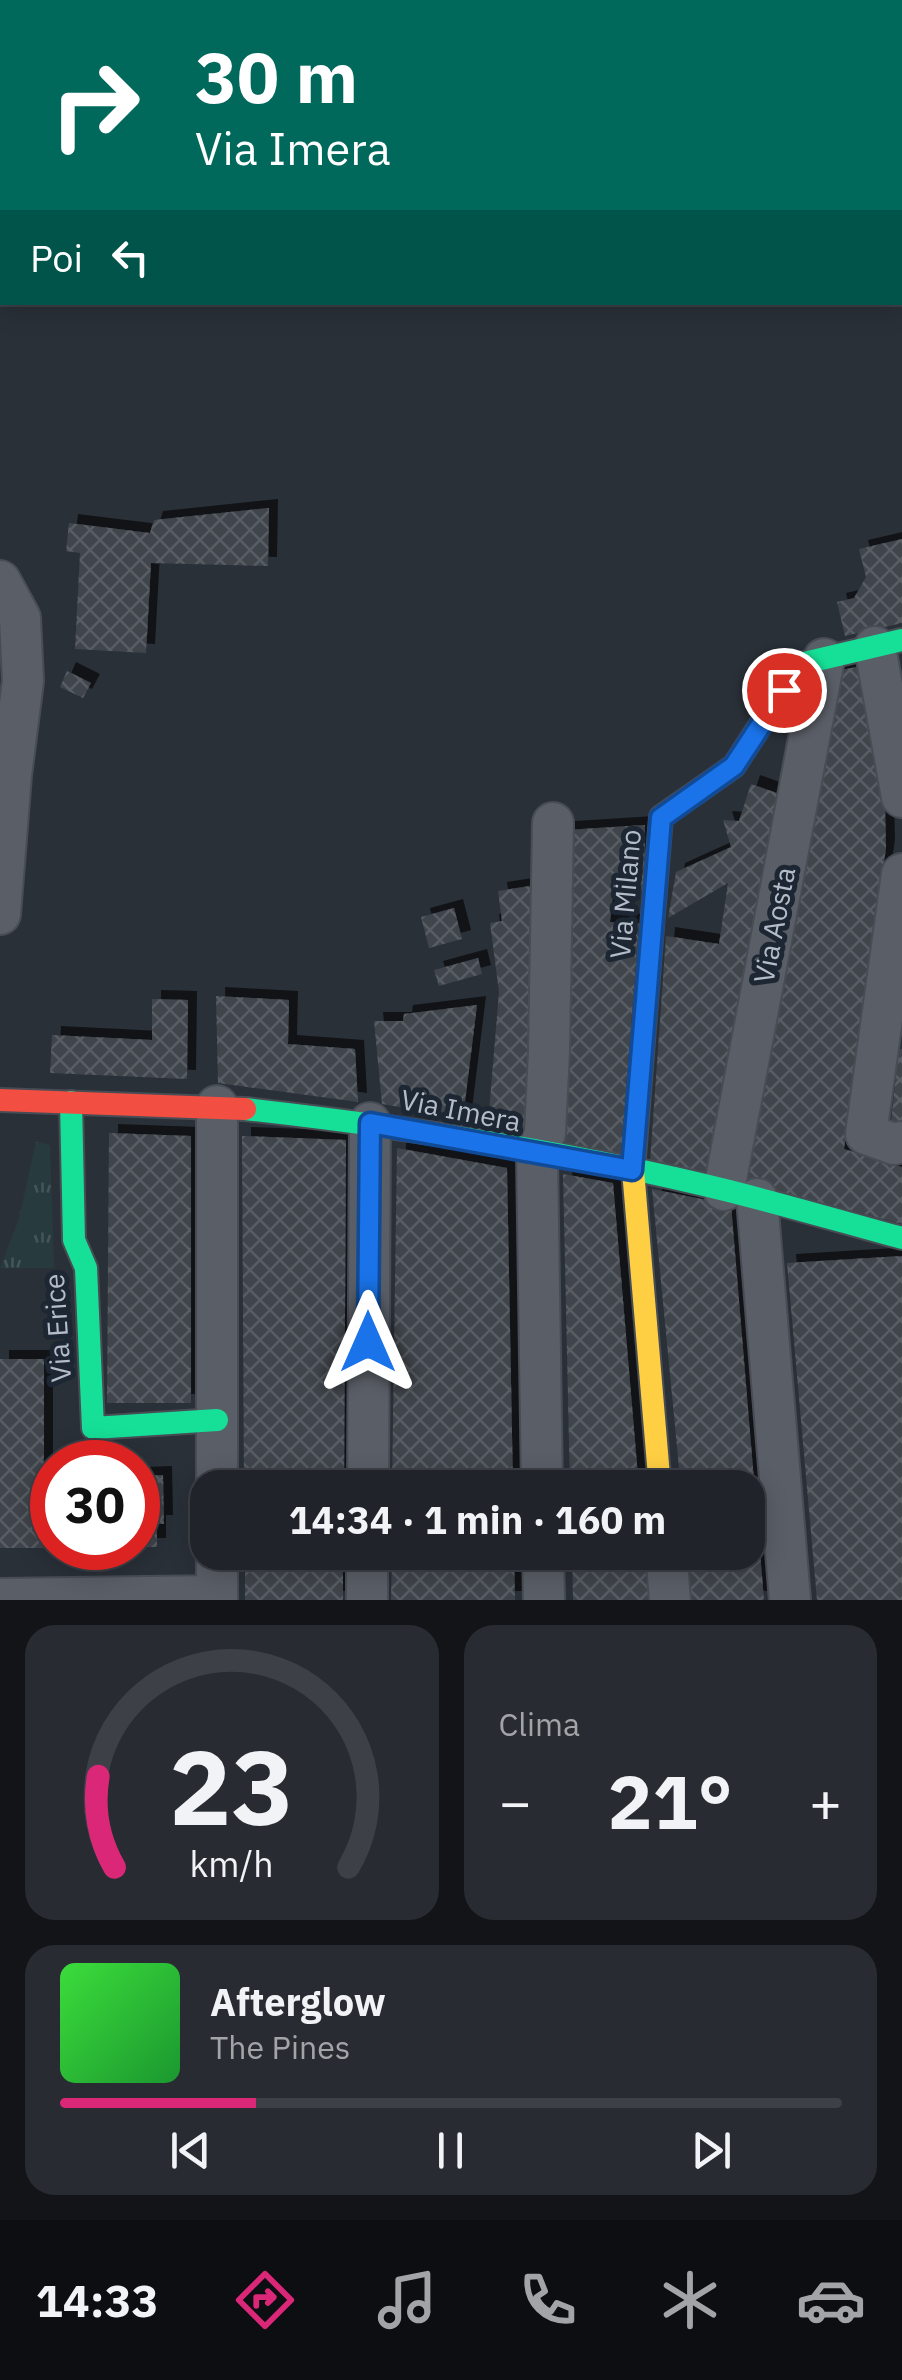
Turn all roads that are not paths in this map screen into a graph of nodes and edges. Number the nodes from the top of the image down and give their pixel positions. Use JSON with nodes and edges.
{"nodes":[{"id":1,"x":0,"y":581,"type":"edge"},
{"id":2,"x":888,"y":644,"type":"edge"},
{"id":3,"x":824,"y":659,"type":"junction"},
{"id":4,"x":902,"y":797,"type":"edge"},
{"id":5,"x":552,"y":823,"type":"dead end"},
{"id":6,"x":902,"y":874,"type":"edge"},
{"id":7,"x":0,"y":914,"type":"edge"},
{"id":8,"x":0,"y":1100,"type":"edge"},
{"id":9,"x":71,"y":1102,"type":"junction"},
{"id":10,"x":217,"y":1106,"type":"junction"},
{"id":11,"x":370,"y":1123,"type":"junction"},
{"id":12,"x":884,"y":1138,"type":"edge"},
{"id":13,"x":538,"y":1155,"type":"junction"},
{"id":14,"x":632,"y":1170,"type":"junction"},
{"id":15,"x":741,"y":1194,"type":"junction"},
{"id":16,"x":902,"y":1238,"type":"edge"},
{"id":17,"x":217,"y":1420,"type":"junction"},
{"id":18,"x":217,"y":1470,"type":"edge"},
{"id":19,"x":368,"y":1470,"type":"edge"},
{"id":20,"x":542,"y":1470,"type":"edge"},
{"id":21,"x":658,"y":1470,"type":"edge"},
{"id":22,"x":217,"y":1570,"type":"edge"},
{"id":23,"x":368,"y":1570,"type":"edge"},
{"id":24,"x":543,"y":1570,"type":"edge"},
{"id":25,"x":668,"y":1570,"type":"edge"},
{"id":26,"x":217,"y":1598,"type":"edge"},
{"id":27,"x":0,"y":1599,"type":"edge"},
{"id":28,"x":84,"y":1599,"type":"edge"},
{"id":29,"x":367,"y":1600,"type":"edge"},
{"id":30,"x":544,"y":1600,"type":"edge"},
{"id":31,"x":670,"y":1600,"type":"edge"},
{"id":32,"x":790,"y":1600,"type":"edge"}],
"edges":[{"from":1,"to":7,"type":"street"},
{"from":2,"to":3,"type":"street","name":"Via Milano"},
{"from":2,"to":4,"type":"street"},
{"from":3,"to":14,"type":"street","name":"Via Milano"},
{"from":3,"to":15,"type":"street","name":"Via Aosta"},
{"from":5,"to":13,"type":"street"},
{"from":6,"to":12,"type":"street"},
{"from":8,"to":9,"type":"street","name":"Via Imera"},
{"from":9,"to":10,"type":"street","name":"Via Imera"},
{"from":9,"to":17,"type":"street","name":"Via Erice"},
{"from":10,"to":11,"type":"street","name":"Via Imera"},
{"from":10,"to":17,"type":"street"},
{"from":11,"to":13,"type":"street","name":"Via Imera"},
{"from":11,"to":19,"type":"street"},
{"from":13,"to":14,"type":"street","name":"Via Imera"},
{"from":13,"to":20,"type":"street"},
{"from":14,"to":15,"type":"street","name":"Via Imera"},
{"from":14,"to":21,"type":"street","name":"Via Milano"},
{"from":15,"to":16,"type":"street","name":"Via Imera"},
{"from":15,"to":32,"type":"street","name":"Via Aosta"},
{"from":17,"to":18,"type":"street"},
{"from":22,"to":26,"type":"street"},
{"from":23,"to":29,"type":"street"},
{"from":24,"to":30,"type":"street"},
{"from":25,"to":31,"type":"street"},
{"from":26,"to":28,"type":"street"},
{"from":27,"to":28,"type":"street"}]}
